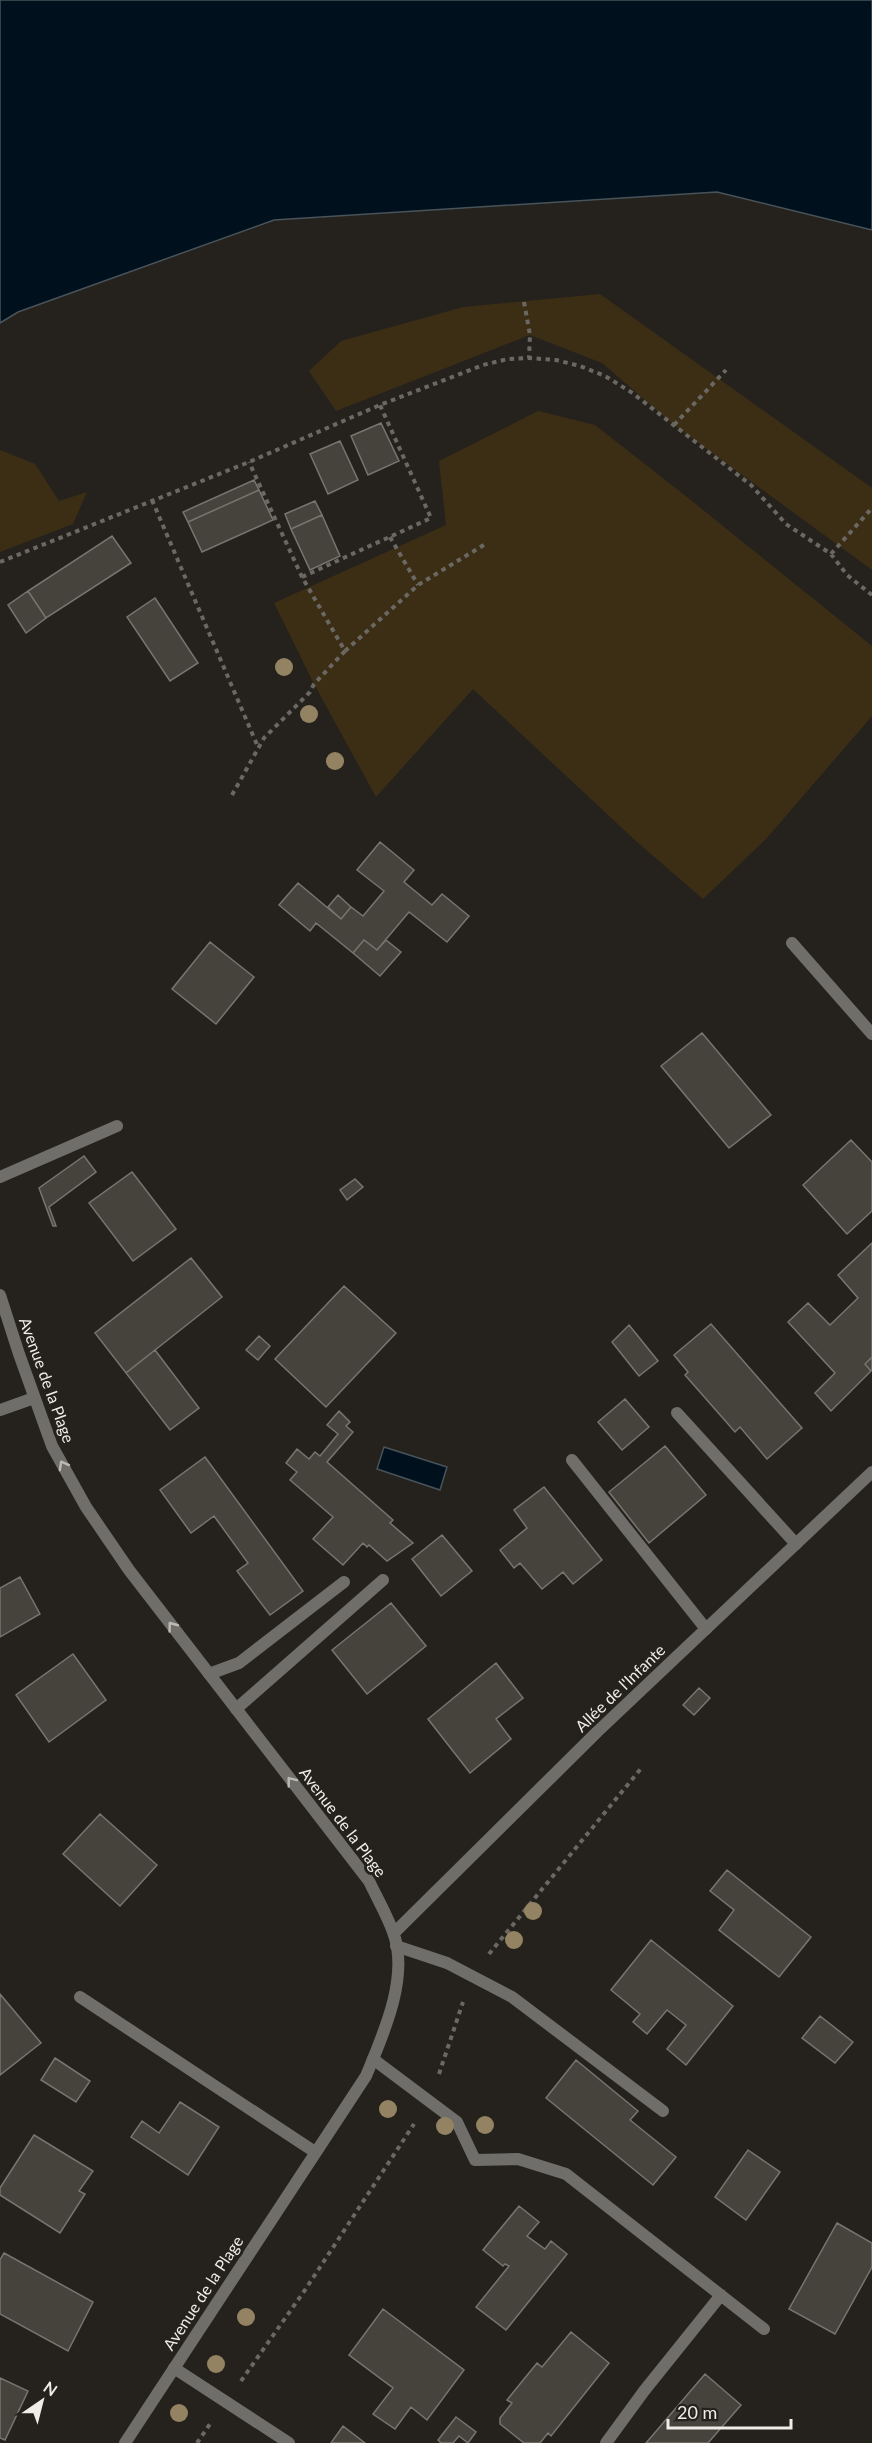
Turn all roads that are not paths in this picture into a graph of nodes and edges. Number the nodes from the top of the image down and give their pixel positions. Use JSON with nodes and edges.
{"nodes":[{"id":1,"x":792,"y":943,"type":"dead end"},
{"id":2,"x":871,"y":1030,"type":"edge"},
{"id":3,"x":117,"y":1126,"type":"dead end"},
{"id":4,"x":0,"y":1177,"type":"edge"},
{"id":5,"x":0,"y":1295,"type":"edge"},
{"id":6,"x":34,"y":1398,"type":"junction"},
{"id":7,"x":0,"y":1410,"type":"edge"},
{"id":8,"x":677,"y":1413,"type":"dead end"},
{"id":9,"x":572,"y":1460,"type":"dead end"},
{"id":10,"x":872,"y":1472,"type":"edge"},
{"id":11,"x":796,"y":1544,"type":"junction"},
{"id":12,"x":383,"y":1580,"type":"dead end"},
{"id":13,"x":344,"y":1582,"type":"dead end"},
{"id":14,"x":706,"y":1629,"type":"junction"},
{"id":15,"x":208,"y":1674,"type":"junction"},
{"id":16,"x":236,"y":1709,"type":"junction"},
{"id":17,"x":394,"y":1933,"type":"junction"},
{"id":18,"x":396,"y":1946,"type":"junction"},
{"id":19,"x":80,"y":1997,"type":"dead end"},
{"id":20,"x":373,"y":2059,"type":"junction"},
{"id":21,"x":663,"y":2112,"type":"dead end"},
{"id":22,"x":315,"y":2152,"type":"junction"},
{"id":23,"x":721,"y":2295,"type":"junction"},
{"id":24,"x":764,"y":2329,"type":"dead end"},
{"id":25,"x":174,"y":2368,"type":"junction"},
{"id":26,"x":125,"y":2443,"type":"edge"},
{"id":27,"x":289,"y":2443,"type":"edge"},
{"id":28,"x":606,"y":2443,"type":"edge"}],
"edges":[{"from":1,"to":2,"type":"street"},
{"from":3,"to":4,"type":"street"},
{"from":5,"to":6,"type":"street","name":"Avenue de la Plage"},
{"from":6,"to":7,"type":"street"},
{"from":15,"to":6,"type":"street","name":"Avenue de la Plage","one_way":true},
{"from":8,"to":11,"type":"street"},
{"from":9,"to":14,"type":"street"},
{"from":10,"to":11,"type":"street","name":"Allée de l'Infante"},
{"from":11,"to":14,"type":"street","name":"Allée de l'Infante"},
{"from":12,"to":16,"type":"street"},
{"from":13,"to":15,"type":"street"},
{"from":14,"to":17,"type":"street","name":"Allée de l'Infante"},
{"from":15,"to":16,"type":"street","name":"Avenue de la Plage"},
{"from":17,"to":16,"type":"street","name":"Avenue de la Plage","one_way":true},
{"from":17,"to":18,"type":"street","name":"Avenue de la Plage"},
{"from":18,"to":20,"type":"street","name":"Avenue de la Plage"},
{"from":18,"to":21,"type":"street"},
{"from":19,"to":22,"type":"street"},
{"from":20,"to":22,"type":"street","name":"Avenue de la Plage"},
{"from":20,"to":23,"type":"street"},
{"from":22,"to":25,"type":"street","name":"Avenue de la Plage"},
{"from":23,"to":24,"type":"street"},
{"from":23,"to":28,"type":"street"},
{"from":25,"to":26,"type":"street","name":"Avenue de la Plage"},
{"from":25,"to":27,"type":"street"}]}
